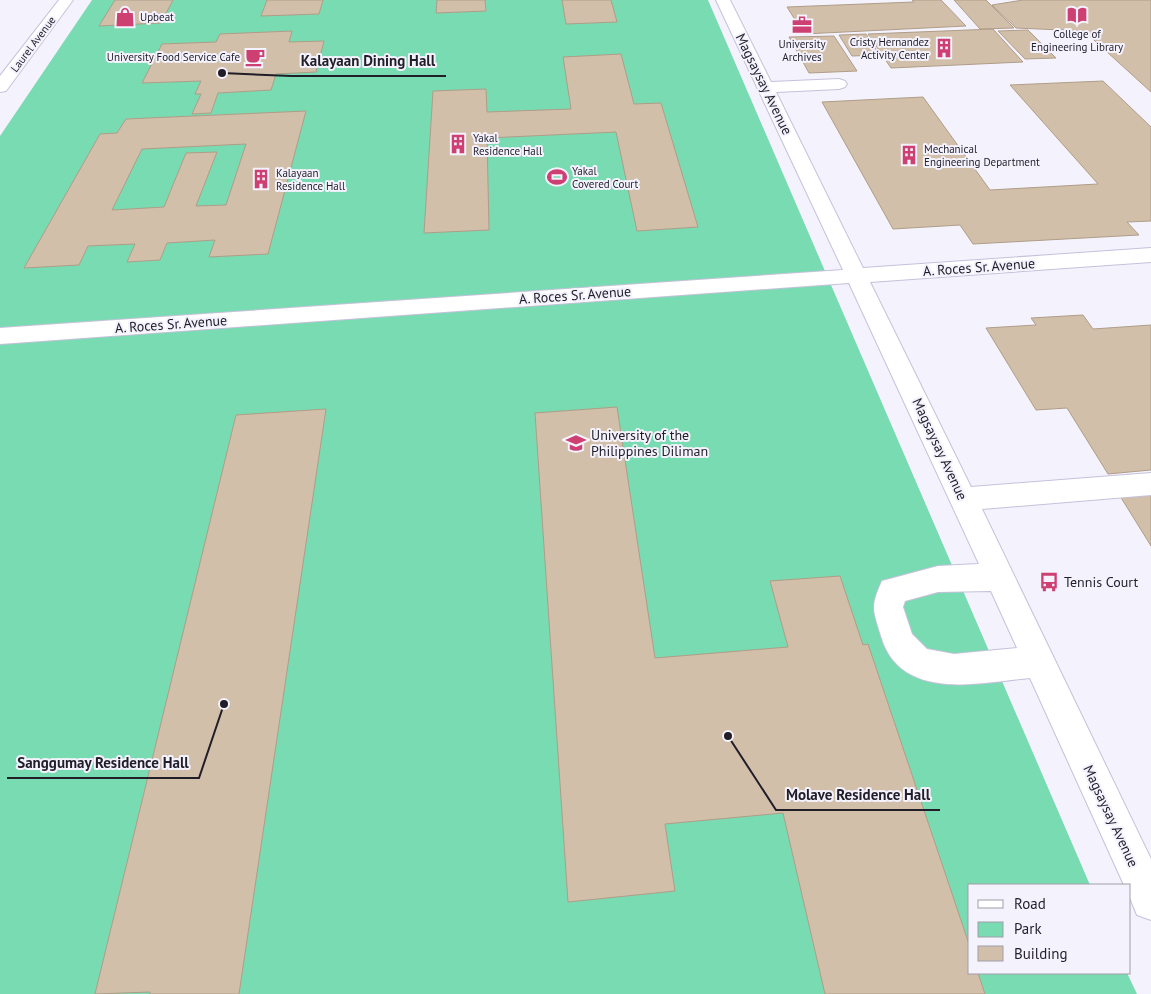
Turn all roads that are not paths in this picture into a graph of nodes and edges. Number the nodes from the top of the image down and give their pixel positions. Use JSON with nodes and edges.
{"nodes":[{"id":1,"x":66,"y":0,"type":"edge"},
{"id":2,"x":723,"y":0,"type":"edge"},
{"id":3,"x":839,"y":84,"type":"dead end"},
{"id":4,"x":0,"y":87,"type":"edge"},
{"id":5,"x":766,"y":87,"type":"junction"},
{"id":6,"x":1151,"y":255,"type":"edge"},
{"id":7,"x":856,"y":275,"type":"junction"},
{"id":8,"x":0,"y":336,"type":"edge"},
{"id":9,"x":1151,"y":484,"type":"edge"},
{"id":10,"x":963,"y":499,"type":"junction"},
{"id":11,"x":999,"y":576,"type":"junction"},
{"id":12,"x":1039,"y":662,"type":"junction"},
{"id":13,"x":1151,"y":900,"type":"edge"}],
"edges":[{"from":1,"to":4,"type":"street","name":"Laurel Avenue"},
{"from":2,"to":5,"type":"street","name":"Magsaysay Avenue"},
{"from":3,"to":5,"type":"street"},
{"from":5,"to":7,"type":"street","name":"Magsaysay Avenue"},
{"from":6,"to":7,"type":"street","name":"A. Roces Sr. Avenue"},
{"from":7,"to":8,"type":"street","name":"A. Roces Sr. Avenue"},
{"from":7,"to":10,"type":"street","name":"Magsaysay Avenue"},
{"from":9,"to":10,"type":"street"},
{"from":10,"to":11,"type":"street","name":"Magsaysay Avenue"},
{"from":11,"to":12,"type":"street","name":"Magsaysay Avenue"},
{"from":11,"to":12,"type":"street"},
{"from":12,"to":13,"type":"street","name":"Magsaysay Avenue"}]}
